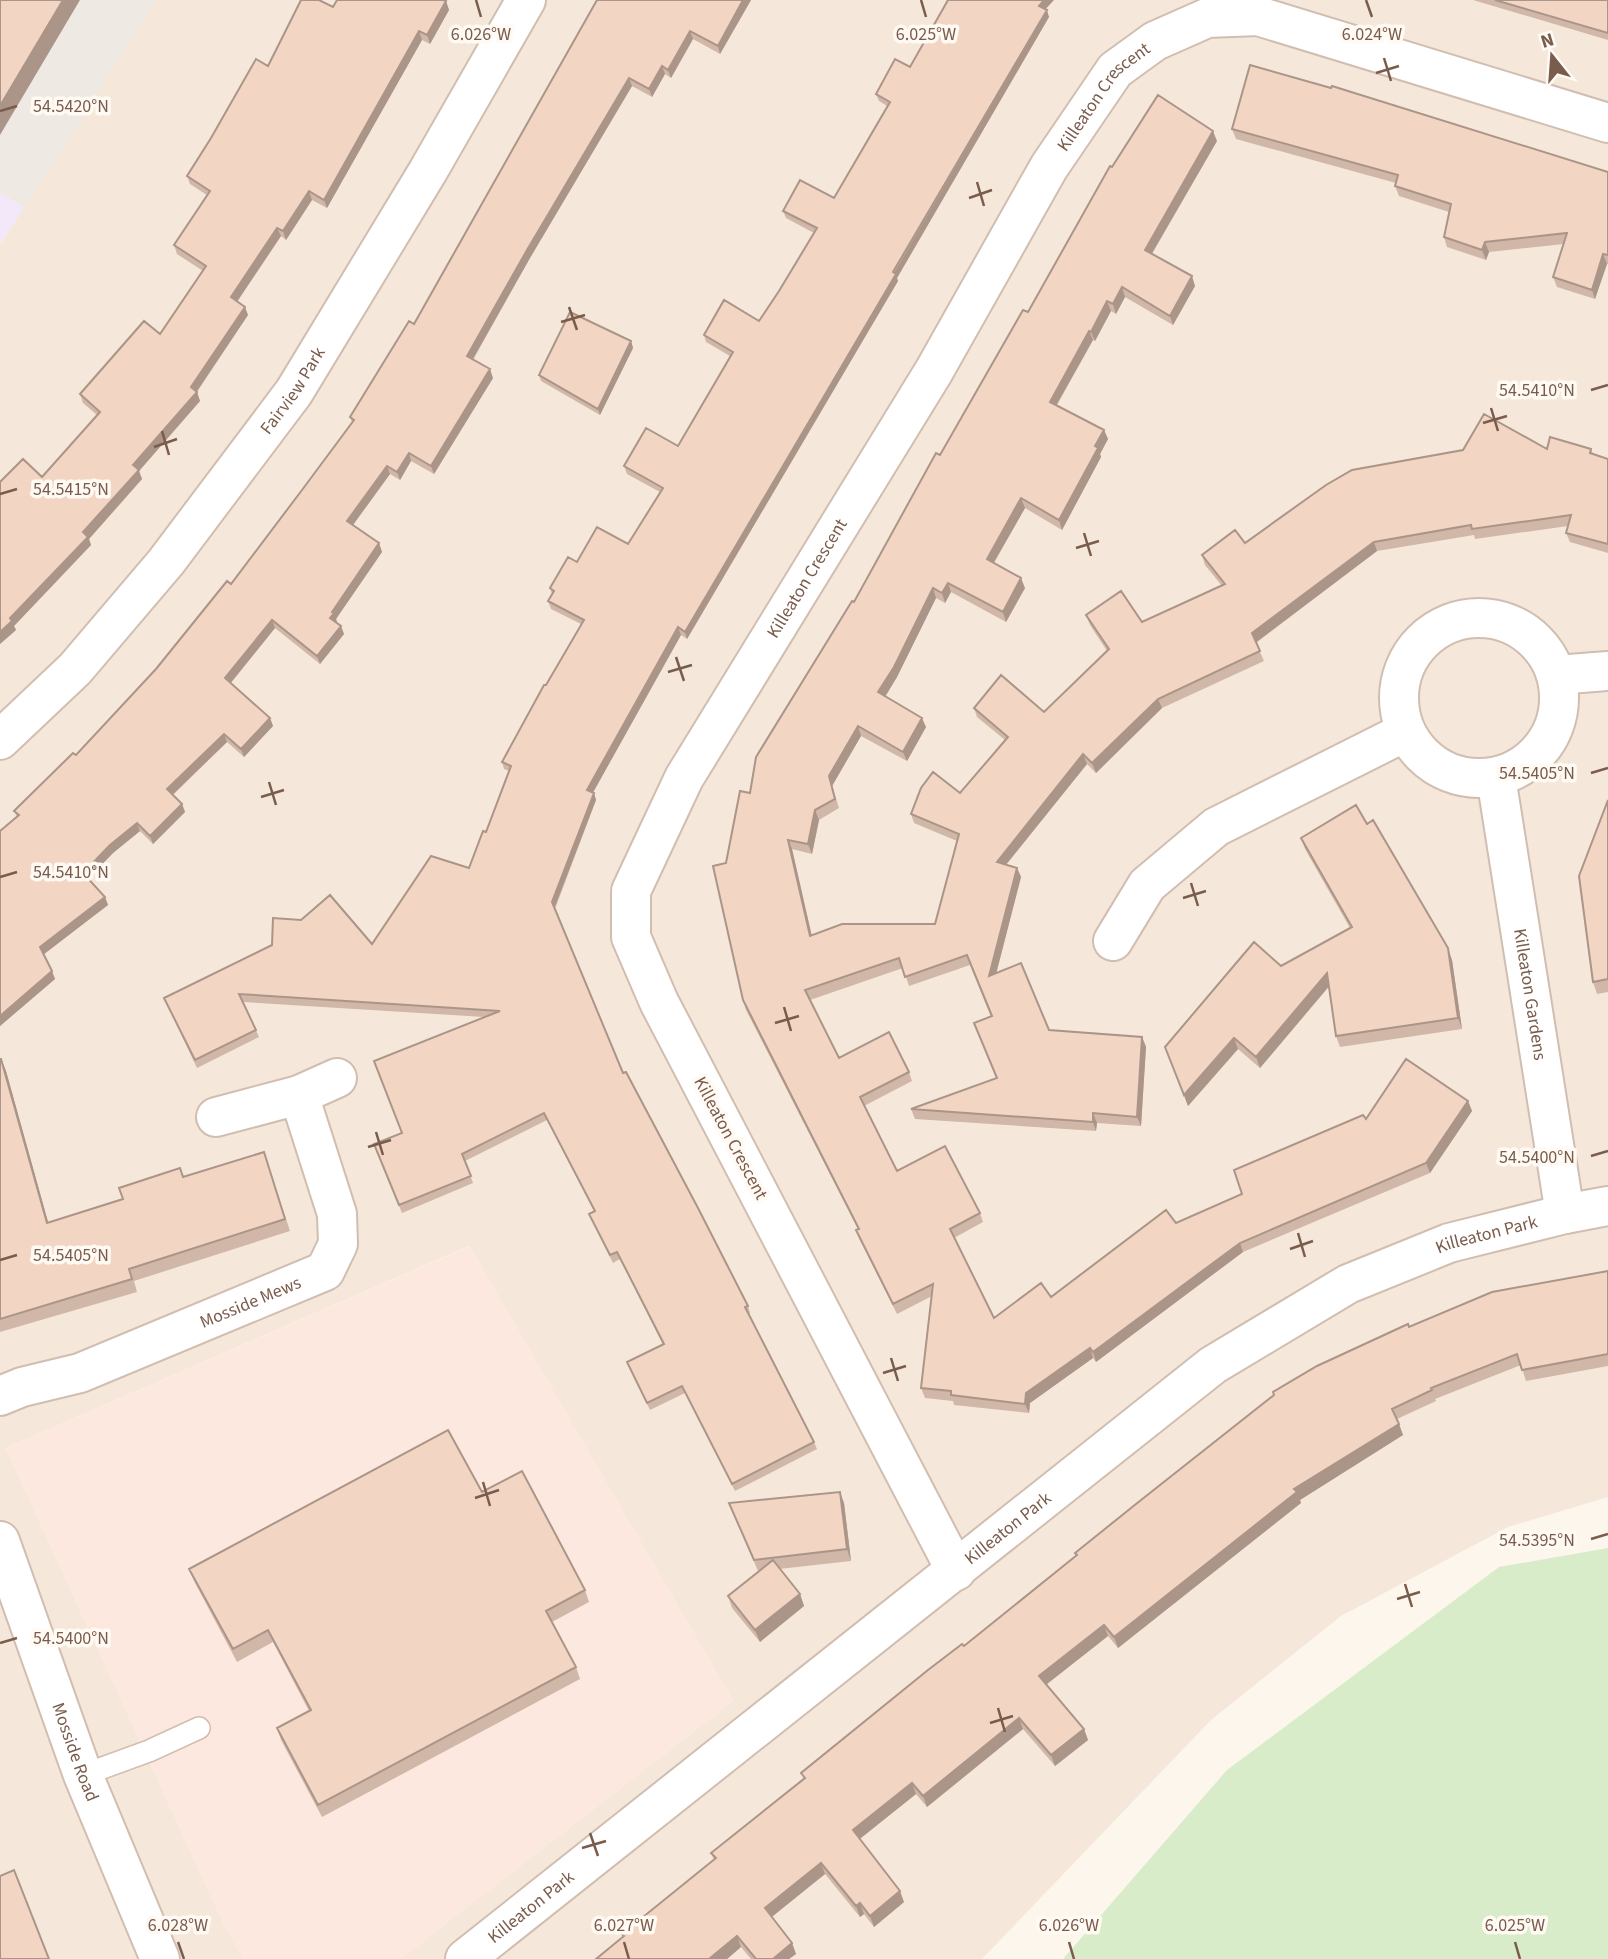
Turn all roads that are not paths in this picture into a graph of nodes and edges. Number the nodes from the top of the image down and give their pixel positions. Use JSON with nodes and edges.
{"nodes":[{"id":1,"x":526,"y":0,"type":"edge"},
{"id":2,"x":1608,"y":122,"type":"edge"},
{"id":3,"x":1608,"y":671,"type":"edge"},
{"id":4,"x":1556,"y":675,"type":"junction"},
{"id":5,"x":1405,"y":732,"type":"junction"},
{"id":6,"x":0,"y":740,"type":"edge"},
{"id":7,"x":1496,"y":777,"type":"junction"},
{"id":8,"x":1113,"y":941,"type":"dead end"},
{"id":9,"x":337,"y":1078,"type":"dead end"},
{"id":10,"x":299,"y":1095,"type":"junction"},
{"id":11,"x":216,"y":1116,"type":"dead end"},
{"id":12,"x":1608,"y":1206,"type":"edge"},
{"id":13,"x":1565,"y":1214,"type":"junction"},
{"id":14,"x":0,"y":1396,"type":"edge"},
{"id":15,"x":0,"y":1541,"type":"edge"},
{"id":16,"x":956,"y":1571,"type":"junction"},
{"id":17,"x":200,"y":1728,"type":"dead end"},
{"id":18,"x":83,"y":1775,"type":"junction"},
{"id":19,"x":160,"y":1959,"type":"edge"},
{"id":20,"x":465,"y":1959,"type":"edge"}],
"edges":[{"from":1,"to":6,"type":"street","name":"Fairview Park"},
{"from":2,"to":16,"type":"street","name":"Killeaton Crescent"},
{"from":3,"to":4,"type":"street"},
{"from":4,"to":5,"type":"street"},
{"from":4,"to":7,"type":"street"},
{"from":5,"to":7,"type":"street"},
{"from":5,"to":8,"type":"street"},
{"from":7,"to":13,"type":"street","name":"Killeaton Gardens"},
{"from":9,"to":10,"type":"street"},
{"from":10,"to":11,"type":"street"},
{"from":10,"to":14,"type":"street","name":"Mosside Mews"},
{"from":12,"to":13,"type":"street","name":"Killeaton Park"},
{"from":13,"to":16,"type":"street","name":"Killeaton Park"},
{"from":15,"to":18,"type":"street","name":"Mosside Road"},
{"from":16,"to":20,"type":"street","name":"Killeaton Park"},
{"from":17,"to":18,"type":"lane"},
{"from":18,"to":19,"type":"street","name":"Mosside Road"}]}
